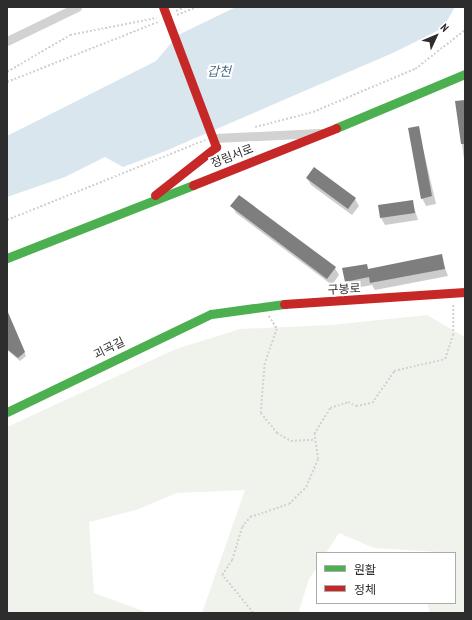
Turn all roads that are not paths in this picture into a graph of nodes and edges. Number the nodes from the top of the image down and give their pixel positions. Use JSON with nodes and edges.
{"nodes":[{"id":1,"x":77,"y":7,"type":"edge"},
{"id":2,"x":167,"y":15,"type":"edge"},
{"id":3,"x":7,"y":41,"type":"edge"},
{"id":4,"x":465,"y":74,"type":"edge"},
{"id":5,"x":321,"y":134,"type":"junction"},
{"id":6,"x":214,"y":136,"type":"junction"},
{"id":7,"x":147,"y":204,"type":"junction"},
{"id":8,"x":7,"y":258,"type":"edge"},
{"id":9,"x":463,"y":293,"type":"edge"},
{"id":10,"x":224,"y":312,"type":"joint"},
{"id":11,"x":7,"y":412,"type":"edge"}],
"edges":[{"from":1,"to":3,"type":"street"},
{"from":2,"to":6,"type":"street"},
{"from":4,"to":5,"type":"street","name":"정림서로"},
{"from":5,"to":6,"type":"street"},
{"from":5,"to":7,"type":"street","name":"정림서로"},
{"from":6,"to":7,"type":"street"},
{"from":7,"to":8,"type":"street","name":"정림서로"},
{"from":9,"to":10,"type":"street","name":"구봉로"},
{"from":10,"to":11,"type":"street","name":"괴곡길"}]}
